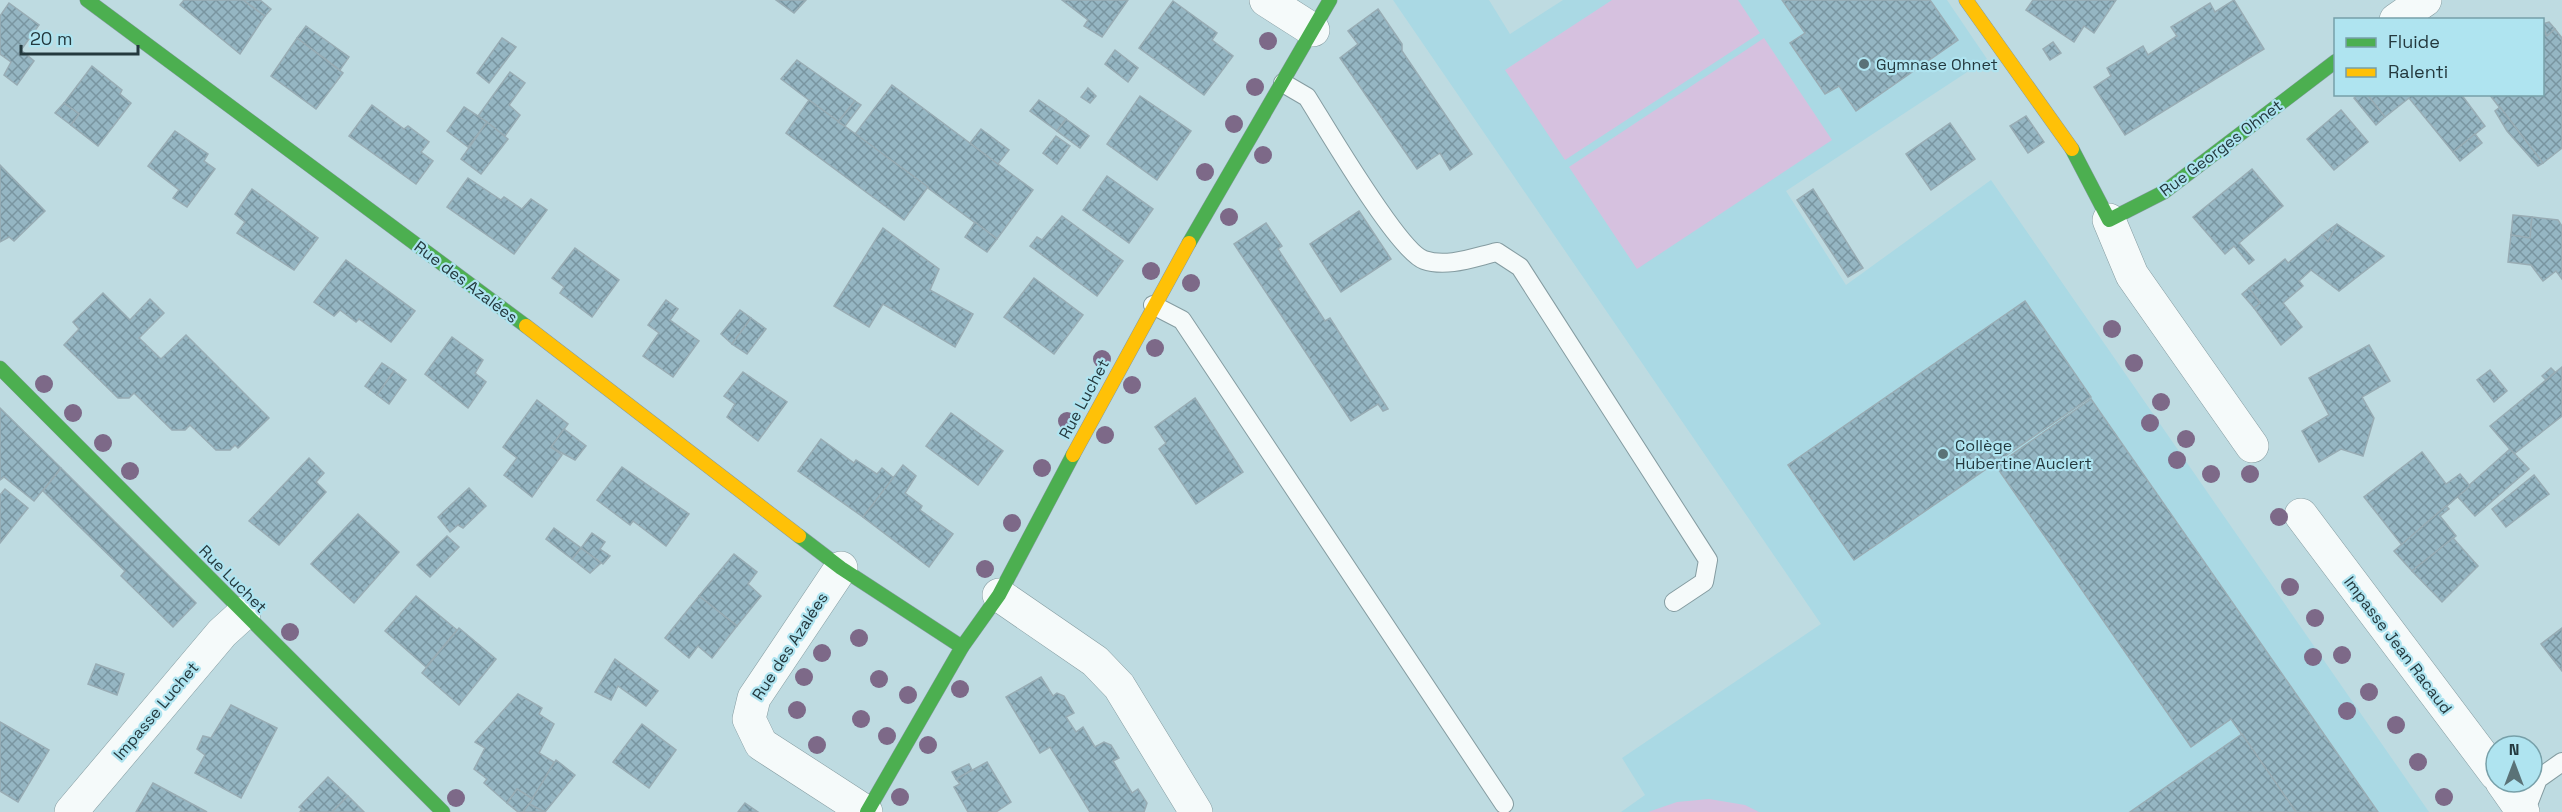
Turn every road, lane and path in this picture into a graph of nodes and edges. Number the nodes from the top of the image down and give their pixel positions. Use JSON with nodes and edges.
{"nodes":[{"id":1,"x":87,"y":0,"type":"edge"},
{"id":2,"x":1266,"y":0,"type":"edge"},
{"id":3,"x":1330,"y":0,"type":"edge"},
{"id":4,"x":1966,"y":0,"type":"edge"},
{"id":5,"x":2425,"y":0,"type":"edge"},
{"id":6,"x":2399,"y":18,"type":"edge"},
{"id":7,"x":1313,"y":30,"type":"junction"},
{"id":8,"x":2334,"y":63,"type":"edge"},
{"id":9,"x":1284,"y":83,"type":"junction"},
{"id":10,"x":2109,"y":220,"type":"junction"},
{"id":11,"x":1153,"y":305,"type":"junction"},
{"id":12,"x":0,"y":368,"type":"edge"},
{"id":13,"x":2252,"y":446,"type":"dead end"},
{"id":14,"x":2301,"y":515,"type":"dead end"},
{"id":15,"x":841,"y":568,"type":"junction"},
{"id":16,"x":999,"y":595,"type":"junction"},
{"id":17,"x":1674,"y":602,"type":"dead end"},
{"id":18,"x":244,"y":613,"type":"junction"},
{"id":19,"x":962,"y":647,"type":"junction"},
{"id":20,"x":2484,"y":758,"type":"edge"},
{"id":21,"x":2562,"y":762,"type":"edge"},
{"id":22,"x":2511,"y":794,"type":"edge"},
{"id":23,"x":1504,"y":804,"type":"dead end"},
{"id":24,"x":438,"y":810,"type":"edge"},
{"id":25,"x":71,"y":812,"type":"edge"},
{"id":26,"x":866,"y":812,"type":"edge"},
{"id":27,"x":1196,"y":812,"type":"edge"},
{"id":28,"x":2524,"y":812,"type":"edge"}],
"edges":[{"from":1,"to":15,"type":"street","name":"Rue des Azalées"},
{"from":2,"to":7,"type":"street"},
{"from":3,"to":7,"type":"street","name":"Rue Luchet"},
{"from":4,"to":10,"type":"street"},
{"from":5,"to":6,"type":"street"},
{"from":7,"to":9,"type":"street","name":"Rue Luchet"},
{"from":8,"to":10,"type":"street","name":"Rue Georges Ohnet"},
{"from":9,"to":11,"type":"street","name":"Rue Luchet"},
{"from":9,"to":17,"type":"lane"},
{"from":10,"to":13,"type":"street"},
{"from":11,"to":16,"type":"street","name":"Rue Luchet"},
{"from":11,"to":23,"type":"lane"},
{"from":12,"to":18,"type":"street","name":"Rue Luchet"},
{"from":14,"to":20,"type":"street","name":"Impasse Jean Racaud"},
{"from":15,"to":19,"type":"street","name":"Rue des Azalées"},
{"from":15,"to":26,"type":"street","name":"Rue des Azalées"},
{"from":16,"to":19,"type":"street","name":"Rue Luchet"},
{"from":16,"to":27,"type":"street"},
{"from":18,"to":24,"type":"street","name":"Rue Luchet"},
{"from":18,"to":25,"type":"street","name":"Impasse Luchet"},
{"from":19,"to":26,"type":"street","name":"Rue Luchet"},
{"from":21,"to":28,"type":"lane"},
{"from":22,"to":28,"type":"street"}]}
